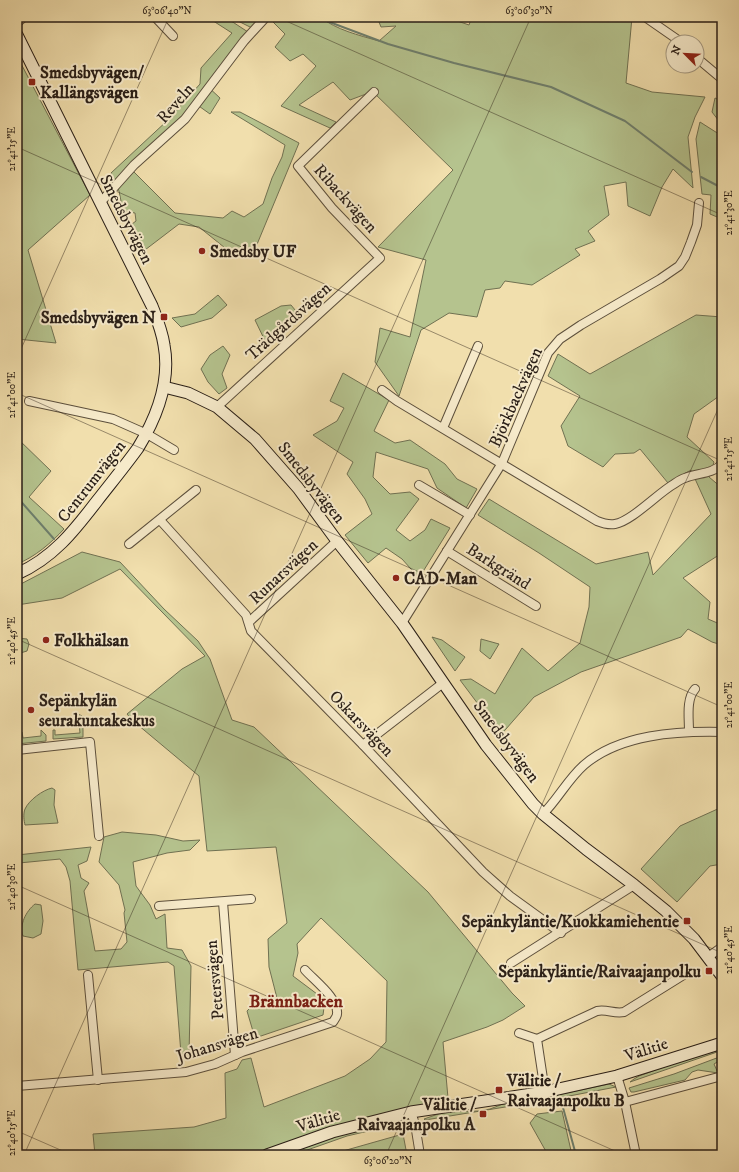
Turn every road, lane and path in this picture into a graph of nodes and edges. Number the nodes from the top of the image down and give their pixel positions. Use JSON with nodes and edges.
{"nodes":[{"id":1,"x":24,"y":17,"type":"edge"},
{"id":2,"x":155,"y":17,"type":"edge"},
{"id":3,"x":266,"y":17,"type":"edge"},
{"id":4,"x":645,"y":17,"type":"edge"},
{"id":5,"x":17,"y":23,"type":"edge"},
{"id":6,"x":669,"y":34,"type":"edge"},
{"id":7,"x":17,"y":35,"type":"edge"},
{"id":8,"x":173,"y":36,"type":"dead end"},
{"id":9,"x":705,"y":65,"type":"edge"},
{"id":10,"x":722,"y":79,"type":"edge"},
{"id":11,"x":374,"y":92,"type":"dead end"},
{"id":12,"x":100,"y":203,"type":"junction"},
{"id":13,"x":699,"y":203,"type":"dead end"},
{"id":14,"x":380,"y":258,"type":"joint"},
{"id":15,"x":478,"y":346,"type":"dead end"},
{"id":16,"x":164,"y":387,"type":"junction"},
{"id":17,"x":382,"y":390,"type":"dead end"},
{"id":18,"x":29,"y":401,"type":"dead end"},
{"id":19,"x":217,"y":407,"type":"junction"},
{"id":20,"x":443,"y":428,"type":"junction"},
{"id":21,"x":147,"y":434,"type":"junction"},
{"id":22,"x":174,"y":450,"type":"dead end"},
{"id":23,"x":502,"y":464,"type":"junction"},
{"id":24,"x":722,"y":464,"type":"edge"},
{"id":25,"x":419,"y":484,"type":"dead end"},
{"id":26,"x":196,"y":490,"type":"dead end"},
{"id":27,"x":470,"y":515,"type":"junction"},
{"id":28,"x":160,"y":520,"type":"junction"},
{"id":29,"x":337,"y":541,"type":"junction"},
{"id":30,"x":129,"y":544,"type":"dead end"},
{"id":31,"x":447,"y":551,"type":"junction"},
{"id":32,"x":17,"y":574,"type":"edge"},
{"id":33,"x":536,"y":606,"type":"dead end"},
{"id":34,"x":249,"y":622,"type":"junction"},
{"id":35,"x":402,"y":623,"type":"junction"},
{"id":36,"x":443,"y":683,"type":"junction"},
{"id":37,"x":695,"y":688,"type":"dead end"},
{"id":38,"x":689,"y":732,"type":"junction"},
{"id":39,"x":722,"y":732,"type":"edge"},
{"id":40,"x":363,"y":745,"type":"junction"},
{"id":41,"x":17,"y":750,"type":"edge"},
{"id":42,"x":543,"y":814,"type":"junction"},
{"id":43,"x":99,"y":836,"type":"dead end"},
{"id":44,"x":634,"y":885,"type":"junction"},
{"id":45,"x":251,"y":899,"type":"dead end"},
{"id":46,"x":223,"y":902,"type":"junction"},
{"id":47,"x":159,"y":906,"type":"dead end"},
{"id":48,"x":561,"y":933,"type":"junction"},
{"id":49,"x":722,"y":947,"type":"edge"},
{"id":50,"x":708,"y":957,"type":"junction"},
{"id":51,"x":511,"y":963,"type":"dead end"},
{"id":52,"x":304,"y":970,"type":"dead end"},
{"id":53,"x":686,"y":974,"type":"dead end"},
{"id":54,"x":88,"y":976,"type":"dead end"},
{"id":55,"x":722,"y":976,"type":"edge"},
{"id":56,"x":519,"y":1033,"type":"dead end"},
{"id":57,"x":722,"y":1036,"type":"edge"},
{"id":58,"x":537,"y":1039,"type":"junction"},
{"id":59,"x":722,"y":1043,"type":"edge"},
{"id":60,"x":708,"y":1046,"type":"junction"},
{"id":61,"x":235,"y":1055,"type":"junction"},
{"id":62,"x":617,"y":1076,"type":"junction"},
{"id":63,"x":722,"y":1076,"type":"edge"},
{"id":64,"x":98,"y":1080,"type":"junction"},
{"id":65,"x":17,"y":1086,"type":"edge"},
{"id":66,"x":545,"y":1092,"type":"junction"},
{"id":67,"x":625,"y":1102,"type":"junction"},
{"id":68,"x":411,"y":1112,"type":"junction"},
{"id":69,"x":267,"y":1155,"type":"edge"},
{"id":70,"x":420,"y":1155,"type":"edge"},
{"id":71,"x":636,"y":1155,"type":"edge"}],
"edges":[{"from":1,"to":5,"type":"street"},
{"from":2,"to":8,"type":"street"},
{"from":3,"to":12,"type":"street","name":"Reveln"},
{"from":4,"to":6,"type":"street"},
{"from":7,"to":12,"type":"main road","name":"Smedsbyvägen"},
{"from":9,"to":10,"type":"street"},
{"from":11,"to":14,"type":"street","name":"Ribackvägen"},
{"from":12,"to":16,"type":"main road","name":"Smedsbyvägen"},
{"from":13,"to":23,"type":"street","name":"Björkbackvägen"},
{"from":14,"to":19,"type":"street","name":"Trädgårdsvägen"},
{"from":15,"to":20,"type":"street"},
{"from":16,"to":19,"type":"main road","name":"Smedsbyvägen"},
{"from":16,"to":21,"type":"main road","name":"Centrumvägen"},
{"from":17,"to":20,"type":"street"},
{"from":18,"to":21,"type":"street"},
{"from":19,"to":29,"type":"main road","name":"Smedsbyvägen"},
{"from":20,"to":23,"type":"street"},
{"from":21,"to":22,"type":"street"},
{"from":21,"to":32,"type":"main road","name":"Centrumvägen"},
{"from":23,"to":24,"type":"street"},
{"from":23,"to":27,"type":"street","name":"Björkbackvägen"},
{"from":25,"to":27,"type":"street"},
{"from":26,"to":28,"type":"street"},
{"from":27,"to":31,"type":"street","name":"Björkbackvägen"},
{"from":28,"to":30,"type":"street"},
{"from":28,"to":34,"type":"street","name":"Oskarsvägen"},
{"from":29,"to":34,"type":"street","name":"Runarsvägen"},
{"from":29,"to":35,"type":"main road","name":"Smedsbyvägen"},
{"from":31,"to":33,"type":"street","name":"Barkgränd"},
{"from":31,"to":35,"type":"street","name":"Björkbackvägen"},
{"from":34,"to":40,"type":"street","name":"Oskarsvägen"},
{"from":35,"to":36,"type":"main road","name":"Smedsbyvägen"},
{"from":36,"to":40,"type":"street"},
{"from":36,"to":42,"type":"main road","name":"Smedsbyvägen"},
{"from":37,"to":38,"type":"street"},
{"from":38,"to":39,"type":"street"},
{"from":38,"to":42,"type":"street"},
{"from":40,"to":48,"type":"street","name":"Oskarsvägen"},
{"from":41,"to":43,"type":"street"},
{"from":42,"to":44,"type":"main road","name":"Smedsbyvägen"},
{"from":44,"to":48,"type":"street"},
{"from":44,"to":50,"type":"main road","name":"Smedsbyvägen"},
{"from":45,"to":46,"type":"street"},
{"from":46,"to":47,"type":"street"},
{"from":46,"to":61,"type":"street","name":"Petersvägen"},
{"from":48,"to":51,"type":"street"},
{"from":49,"to":50,"type":"street"},
{"from":50,"to":55,"type":"main road","name":"Smedsbyvägen"},
{"from":52,"to":61,"type":"street","name":"Johansvägen"},
{"from":53,"to":58,"type":"street"},
{"from":54,"to":64,"type":"street"},
{"from":56,"to":58,"type":"street"},
{"from":57,"to":60,"type":"main road","name":"Välitie"},
{"from":58,"to":66,"type":"street"},
{"from":59,"to":60,"type":"main road","name":"Välitie"},
{"from":60,"to":62,"type":"main road","name":"Välitie"},
{"from":61,"to":64,"type":"street","name":"Johansvägen"},
{"from":62,"to":66,"type":"main road","name":"Välitie"},
{"from":62,"to":67,"type":"street"},
{"from":63,"to":67,"type":"street"},
{"from":64,"to":65,"type":"street","name":"Johansvägen"},
{"from":66,"to":68,"type":"main road","name":"Välitie"},
{"from":67,"to":71,"type":"street"},
{"from":68,"to":69,"type":"main road","name":"Välitie"},
{"from":68,"to":70,"type":"street"}]}
